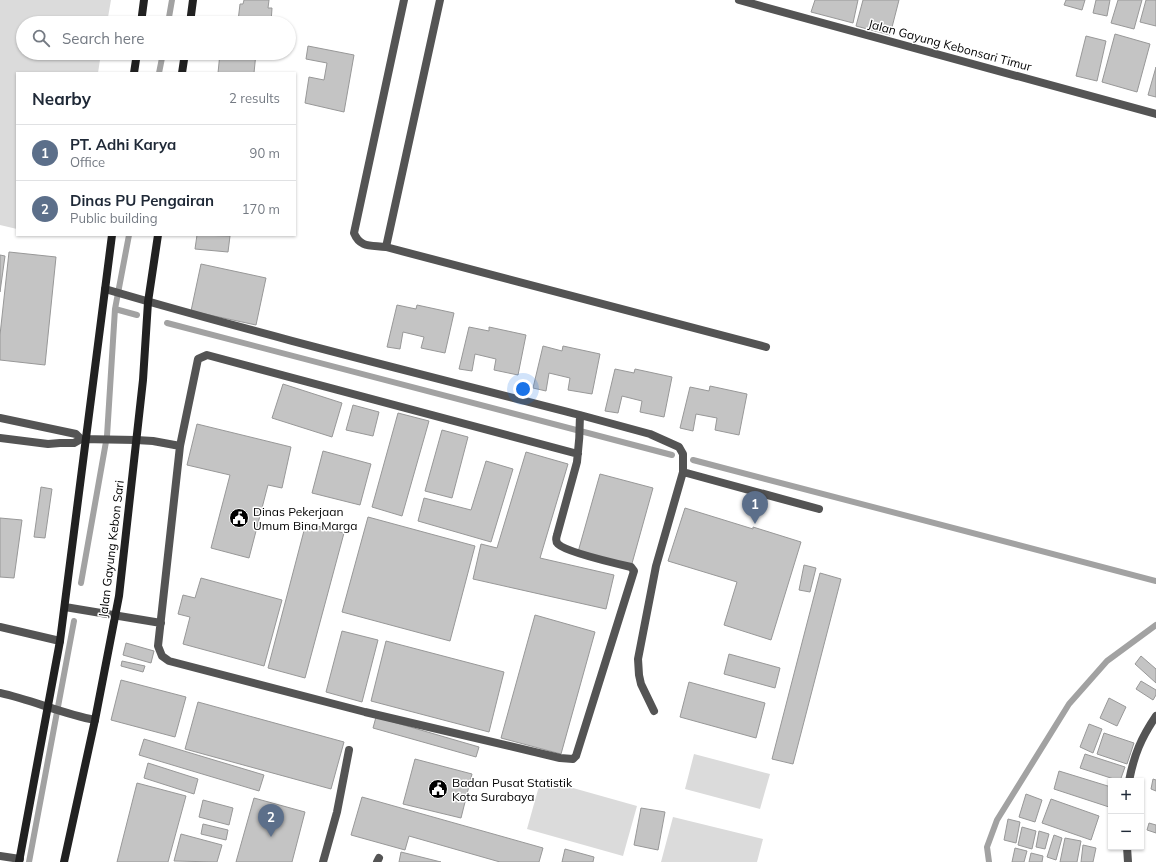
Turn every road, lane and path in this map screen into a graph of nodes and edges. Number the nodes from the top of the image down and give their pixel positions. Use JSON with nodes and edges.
{"nodes":[{"id":1,"x":144,"y":0,"type":"edge"},
{"id":2,"x":193,"y":0,"type":"edge"},
{"id":3,"x":404,"y":0,"type":"edge"},
{"id":4,"x":440,"y":0,"type":"edge"},
{"id":5,"x":738,"y":0,"type":"edge"},
{"id":6,"x":142,"y":16,"type":"edge"},
{"id":7,"x":191,"y":16,"type":"edge"},
{"id":8,"x":136,"y":60,"type":"edge"},
{"id":9,"x":184,"y":60,"type":"edge"},
{"id":10,"x":134,"y":72,"type":"edge"},
{"id":11,"x":182,"y":72,"type":"edge"},
{"id":12,"x":1156,"y":114,"type":"edge"},
{"id":13,"x":112,"y":236,"type":"edge"},
{"id":14,"x":158,"y":236,"type":"edge"},
{"id":15,"x":386,"y":246,"type":"junction"},
{"id":16,"x":105,"y":289,"type":"junction"},
{"id":17,"x":144,"y":300,"type":"junction"},
{"id":18,"x":766,"y":347,"type":"dead end"},
{"id":19,"x":0,"y":418,"type":"edge"},
{"id":20,"x":580,"y":418,"type":"junction"},
{"id":21,"x":0,"y":438,"type":"edge"},
{"id":22,"x":82,"y":439,"type":"junction"},
{"id":23,"x":136,"y":440,"type":"junction"},
{"id":24,"x":180,"y":446,"type":"junction"},
{"id":25,"x":578,"y":454,"type":"junction"},
{"id":26,"x":683,"y":472,"type":"junction"},
{"id":27,"x":819,"y":509,"type":"dead end"},
{"id":28,"x":65,"y":607,"type":"junction"},
{"id":29,"x":115,"y":616,"type":"junction"},
{"id":30,"x":161,"y":623,"type":"junction"},
{"id":31,"x":0,"y":627,"type":"edge"},
{"id":32,"x":57,"y":640,"type":"junction"},
{"id":33,"x":0,"y":693,"type":"edge"},
{"id":34,"x":52,"y":708,"type":"junction"},
{"id":35,"x":654,"y":711,"type":"dead end"},
{"id":36,"x":1156,"y":716,"type":"edge"},
{"id":37,"x":95,"y":720,"type":"junction"},
{"id":38,"x":349,"y":750,"type":"dead end"},
{"id":39,"x":1130,"y":778,"type":"edge"},
{"id":40,"x":1128,"y":850,"type":"edge"},
{"id":41,"x":0,"y":856,"type":"edge"},
{"id":42,"x":20,"y":861,"type":"edge"},
{"id":43,"x":64,"y":862,"type":"edge"},
{"id":44,"x":323,"y":862,"type":"edge"},
{"id":45,"x":1128,"y":862,"type":"edge"}],
"edges":[{"from":1,"to":6,"type":"main road"},
{"from":2,"to":7,"type":"main road"},
{"from":3,"to":15,"type":"street"},
{"from":4,"to":15,"type":"street"},
{"from":5,"to":12,"type":"street","name":"Jalan Gayung Kebonsari Timur"},
{"from":8,"to":10,"type":"main road"},
{"from":9,"to":11,"type":"main road"},
{"from":13,"to":16,"type":"main road"},
{"from":14,"to":17,"type":"main road","name":"Jalan Gayung Kebon Sari"},
{"from":15,"to":18,"type":"street"},
{"from":16,"to":17,"type":"street"},
{"from":16,"to":22,"type":"main road"},
{"from":17,"to":20,"type":"street"},
{"from":17,"to":23,"type":"main road","name":"Jalan Gayung Kebon Sari"},
{"from":19,"to":22,"type":"street"},
{"from":20,"to":25,"type":"street"},
{"from":20,"to":26,"type":"street"},
{"from":21,"to":22,"type":"street"},
{"from":22,"to":23,"type":"street"},
{"from":22,"to":28,"type":"main road"},
{"from":23,"to":24,"type":"street"},
{"from":23,"to":29,"type":"main road","name":"Jalan Gayung Kebon Sari"},
{"from":24,"to":25,"type":"street"},
{"from":24,"to":30,"type":"street"},
{"from":25,"to":30,"type":"street"},
{"from":26,"to":27,"type":"street"},
{"from":26,"to":35,"type":"street"},
{"from":28,"to":29,"type":"street"},
{"from":28,"to":32,"type":"main road"},
{"from":29,"to":30,"type":"street"},
{"from":29,"to":37,"type":"main road","name":"Jalan Gayung Kebon Sari"},
{"from":31,"to":32,"type":"street"},
{"from":32,"to":34,"type":"main road"},
{"from":33,"to":34,"type":"street"},
{"from":34,"to":37,"type":"street"},
{"from":34,"to":42,"type":"main road"},
{"from":36,"to":39,"type":"street"},
{"from":37,"to":43,"type":"main road","name":"Jalan Gayung Kebon Sari"},
{"from":38,"to":44,"type":"street"},
{"from":40,"to":45,"type":"street"},
{"from":41,"to":42,"type":"street"}]}
